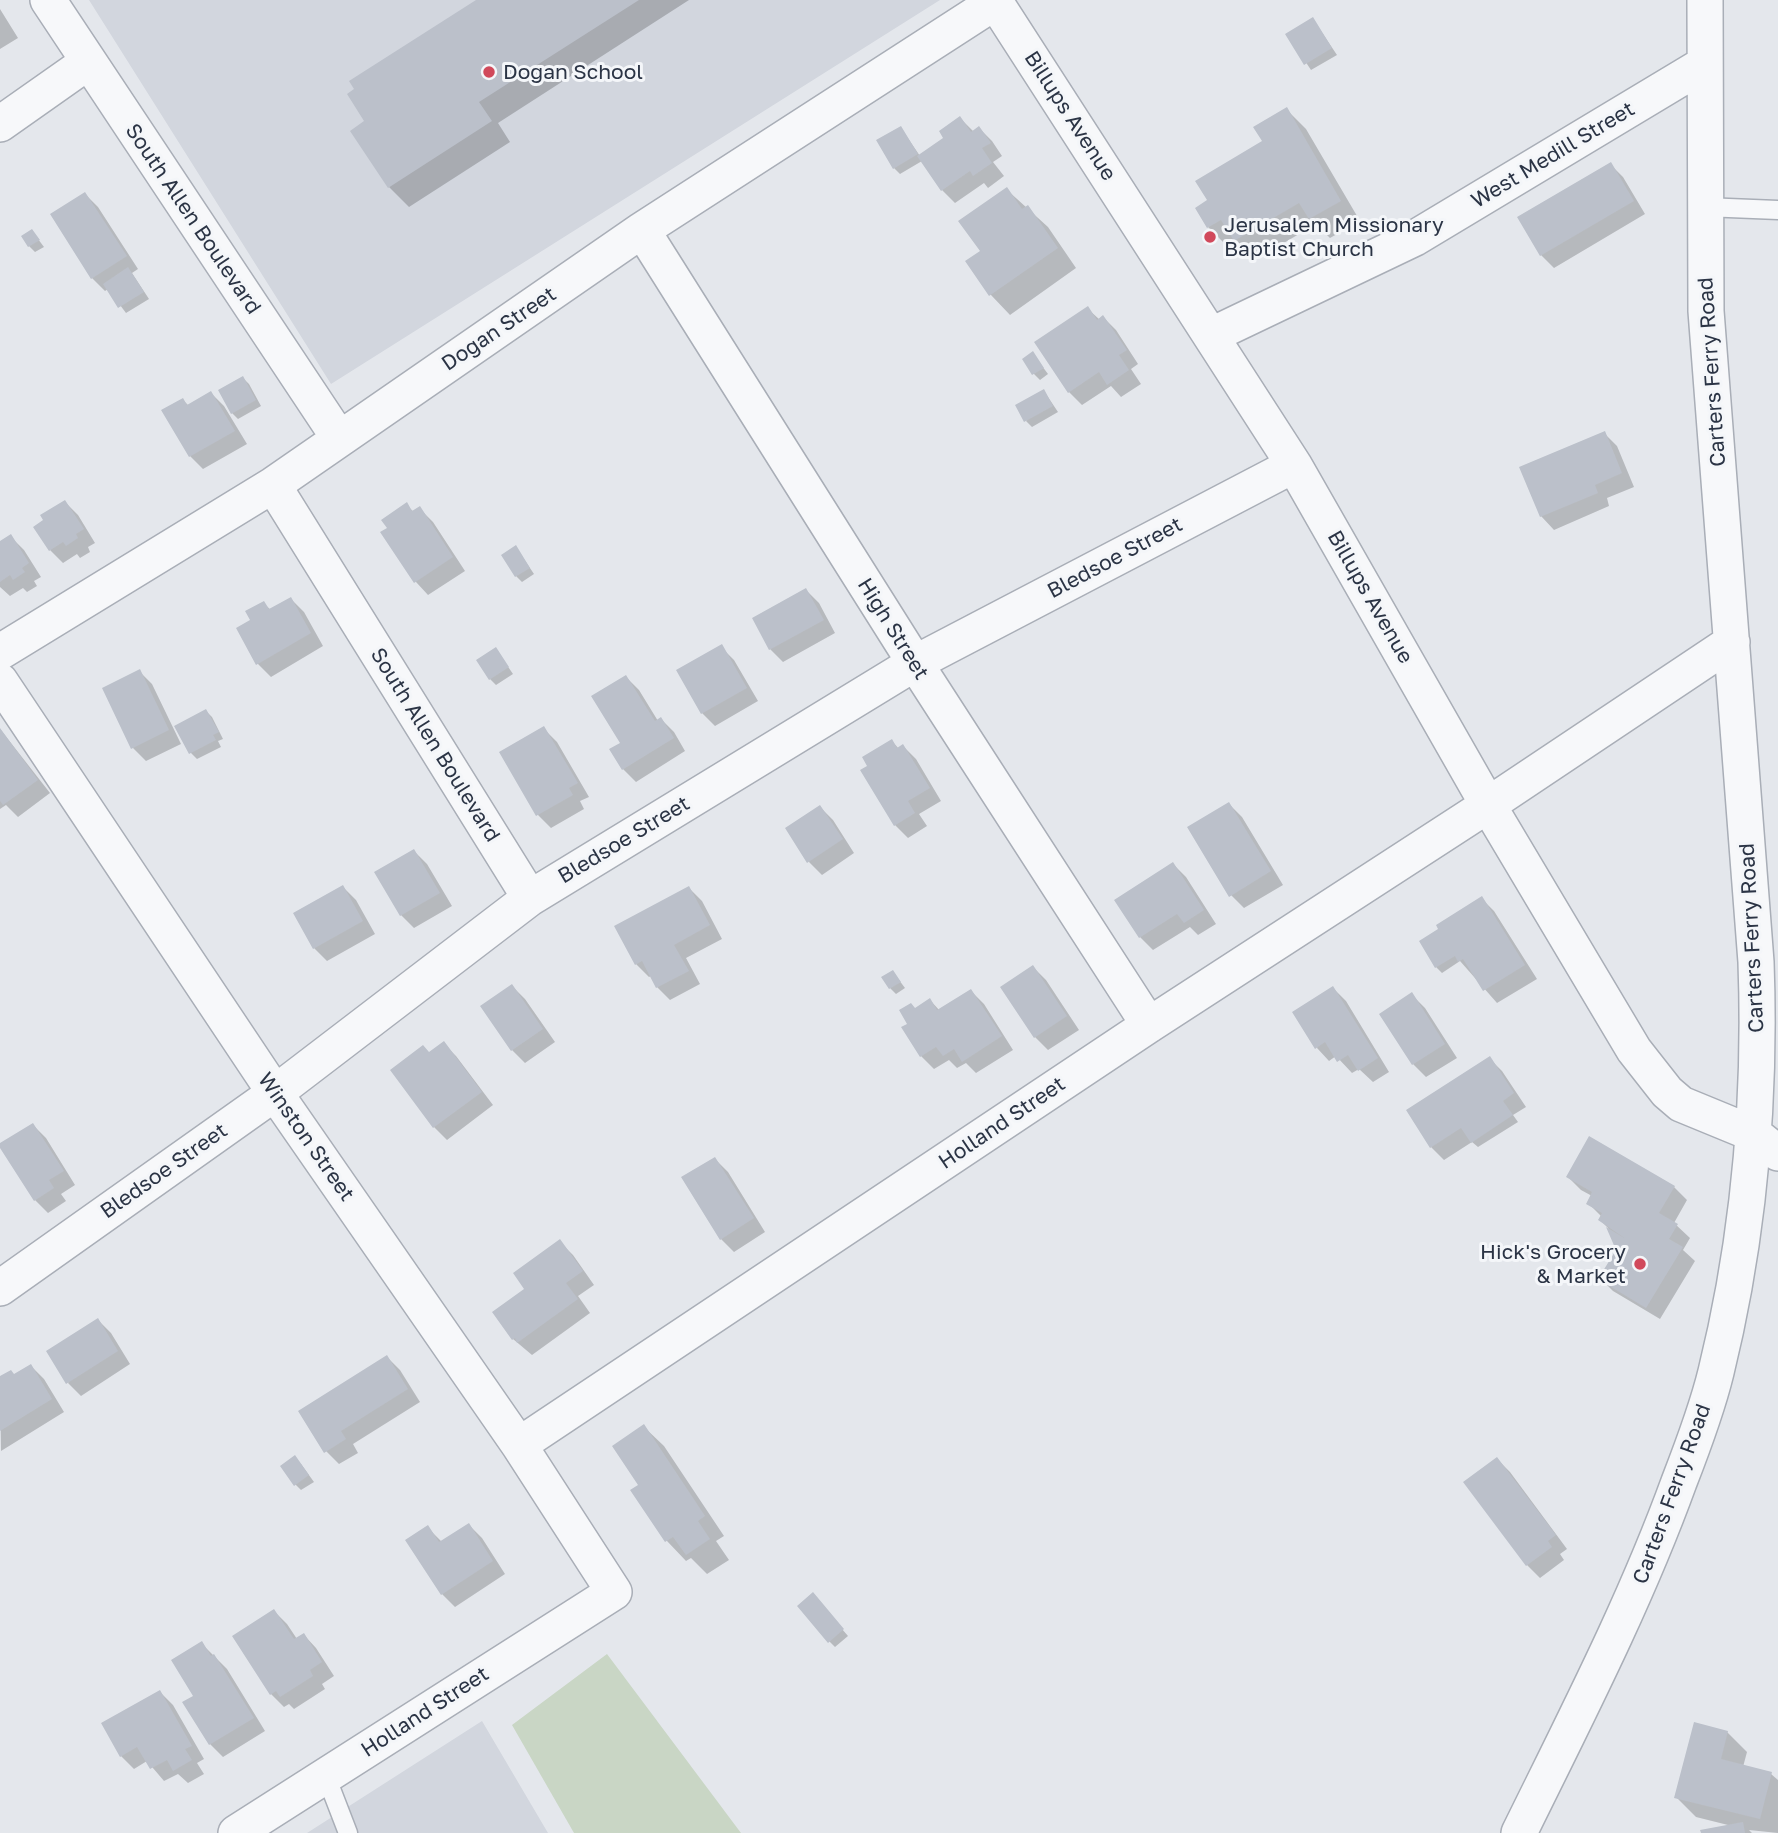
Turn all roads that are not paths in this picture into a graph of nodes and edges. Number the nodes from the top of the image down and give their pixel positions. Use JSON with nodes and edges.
{"nodes":[{"id":1,"x":48,"y":0,"type":"edge"},
{"id":2,"x":1705,"y":0,"type":"edge"},
{"id":3,"x":994,"y":1,"type":"edge"},
{"id":4,"x":88,"y":62,"type":"junction"},
{"id":5,"x":1703,"y":65,"type":"junction"},
{"id":6,"x":0,"y":124,"type":"edge"},
{"id":7,"x":1704,"y":208,"type":"junction"},
{"id":8,"x":1778,"y":210,"type":"edge"},
{"id":9,"x":642,"y":230,"type":"junction"},
{"id":10,"x":1212,"y":335,"type":"junction"},
{"id":11,"x":340,"y":438,"type":"junction"},
{"id":12,"x":1294,"y":465,"type":"junction"},
{"id":13,"x":273,"y":485,"type":"junction"},
{"id":14,"x":1732,"y":642,"type":"junction"},
{"id":15,"x":0,"y":653,"type":"edge"},
{"id":16,"x":915,"y":663,"type":"junction"},
{"id":17,"x":0,"y":681,"type":"edge"},
{"id":18,"x":1488,"y":805,"type":"junction"},
{"id":19,"x":530,"y":898,"type":"junction"},
{"id":20,"x":1149,"y":1025,"type":"junction"},
{"id":21,"x":275,"y":1093,"type":"junction"},
{"id":22,"x":1766,"y":1144,"type":"edge"},
{"id":23,"x":0,"y":1288,"type":"edge"},
{"id":24,"x":519,"y":1445,"type":"junction"},
{"id":25,"x":614,"y":1592,"type":"joint"},
{"id":26,"x":326,"y":1776,"type":"junction"},
{"id":27,"x":236,"y":1833,"type":"edge"},
{"id":28,"x":348,"y":1833,"type":"edge"},
{"id":29,"x":1519,"y":1833,"type":"edge"}],
"edges":[{"from":1,"to":4,"type":"street","name":"South Allen Boulevard"},
{"from":2,"to":5,"type":"street","name":"Carters Ferry Road"},
{"from":3,"to":9,"type":"street","name":"Dogan Street"},
{"from":3,"to":10,"type":"street","name":"Billups Avenue"},
{"from":4,"to":6,"type":"street"},
{"from":4,"to":11,"type":"street","name":"South Allen Boulevard"},
{"from":5,"to":7,"type":"street","name":"Carters Ferry Road"},
{"from":5,"to":10,"type":"street","name":"West Medill Street"},
{"from":7,"to":8,"type":"lane"},
{"from":7,"to":14,"type":"street","name":"Carters Ferry Road"},
{"from":9,"to":11,"type":"street","name":"Dogan Street"},
{"from":9,"to":16,"type":"street","name":"High Street"},
{"from":10,"to":12,"type":"street","name":"Billups Avenue"},
{"from":11,"to":13,"type":"street","name":"Dogan Street"},
{"from":12,"to":16,"type":"street","name":"Bledsoe Street"},
{"from":12,"to":18,"type":"street","name":"Billups Avenue"},
{"from":13,"to":15,"type":"street","name":"Dogan Street"},
{"from":13,"to":19,"type":"street","name":"South Allen Boulevard"},
{"from":14,"to":18,"type":"street","name":"Holland Street"},
{"from":14,"to":22,"type":"street","name":"Carters Ferry Road"},
{"from":16,"to":19,"type":"street","name":"Bledsoe Street"},
{"from":16,"to":20,"type":"street","name":"High Street"},
{"from":17,"to":21,"type":"street","name":"Winston Street"},
{"from":18,"to":20,"type":"street","name":"Holland Street"},
{"from":18,"to":22,"type":"street","name":"Billups Avenue"},
{"from":19,"to":21,"type":"street","name":"Bledsoe Street"},
{"from":20,"to":24,"type":"street","name":"Holland Street"},
{"from":21,"to":23,"type":"street","name":"Bledsoe Street"},
{"from":21,"to":24,"type":"street","name":"Winston Street"},
{"from":22,"to":29,"type":"street","name":"Carters Ferry Road"},
{"from":24,"to":25,"type":"street","name":"Winston Street"},
{"from":25,"to":26,"type":"street","name":"Holland Street"},
{"from":26,"to":27,"type":"street","name":"Holland Street"},
{"from":26,"to":28,"type":"lane"}]}
